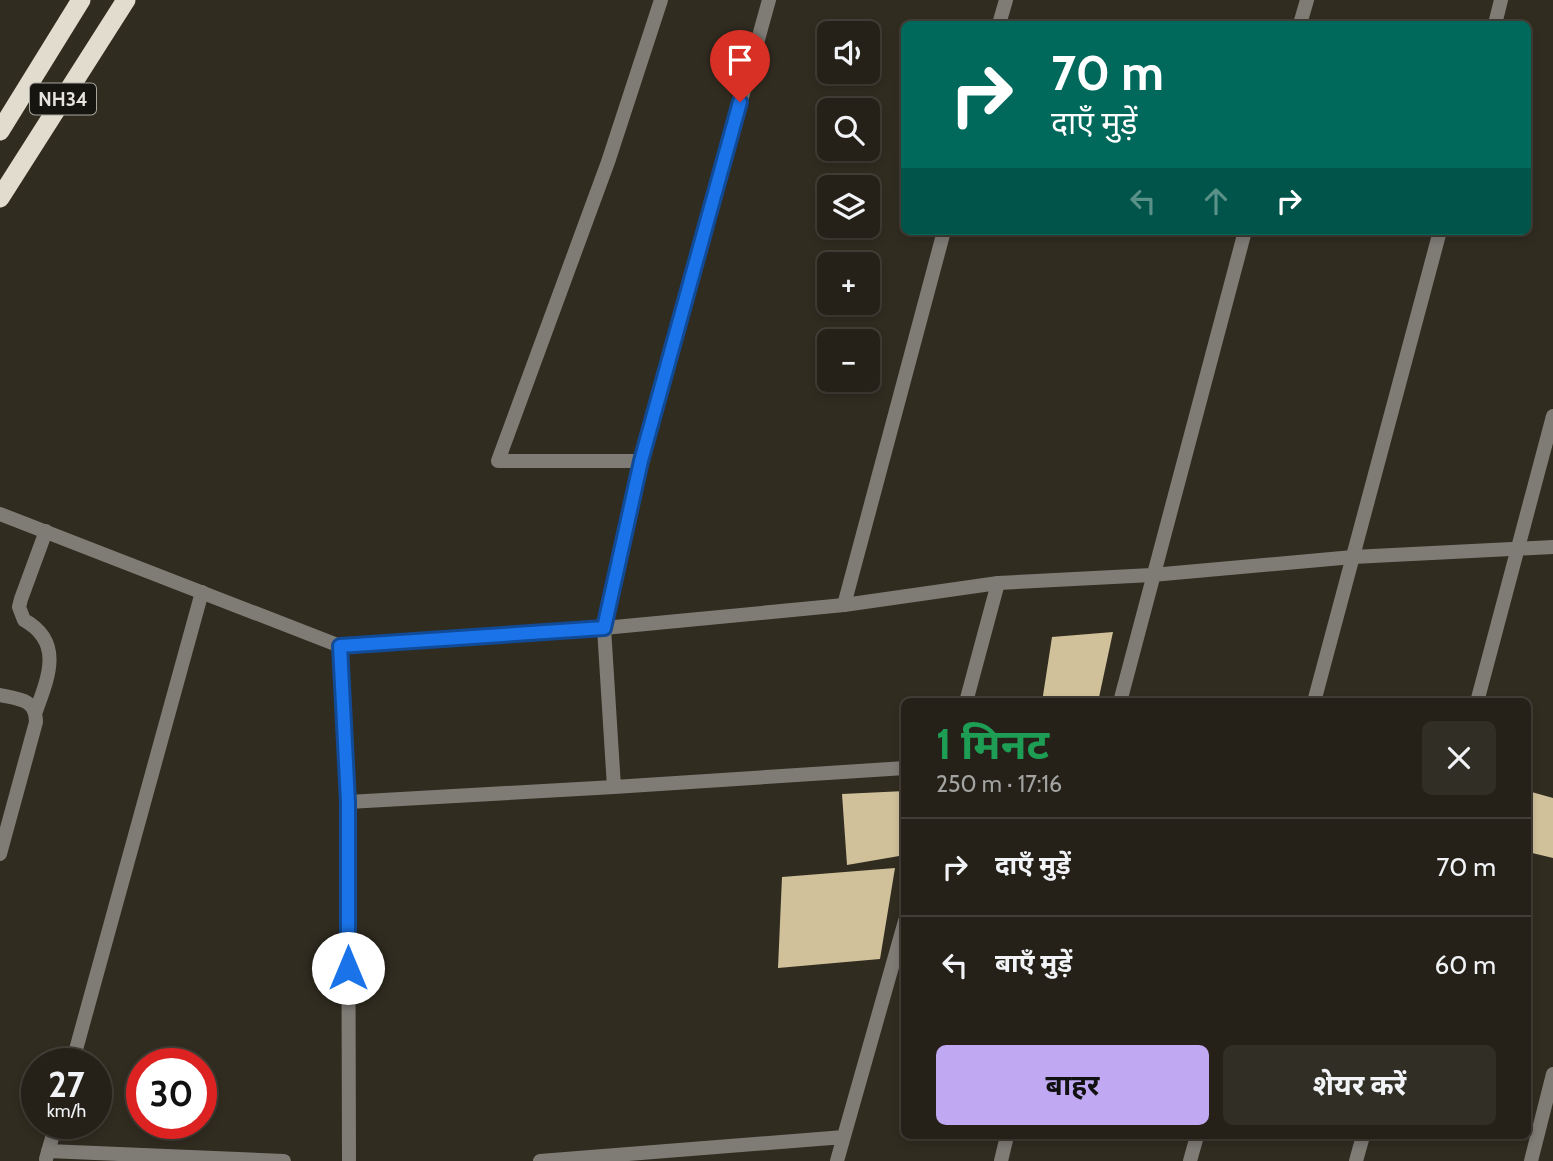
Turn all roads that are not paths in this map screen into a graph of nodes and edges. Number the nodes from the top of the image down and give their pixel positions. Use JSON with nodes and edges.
{"nodes":[{"id":1,"x":81,"y":0,"type":"edge"},
{"id":2,"x":126,"y":0,"type":"edge"},
{"id":3,"x":661,"y":0,"type":"edge"},
{"id":4,"x":768,"y":0,"type":"edge"},
{"id":5,"x":1006,"y":0,"type":"edge"},
{"id":6,"x":1307,"y":0,"type":"edge"},
{"id":7,"x":1501,"y":0,"type":"edge"},
{"id":8,"x":1000,"y":21,"type":"edge"},
{"id":9,"x":1301,"y":21,"type":"edge"},
{"id":10,"x":1496,"y":21,"type":"edge"},
{"id":11,"x":0,"y":131,"type":"edge"},
{"id":12,"x":0,"y":198,"type":"edge"},
{"id":13,"x":943,"y":235,"type":"edge"},
{"id":14,"x":1244,"y":235,"type":"edge"},
{"id":15,"x":1439,"y":235,"type":"edge"},
{"id":16,"x":1553,"y":416,"type":"edge"},
{"id":17,"x":641,"y":461,"type":"junction"},
{"id":18,"x":0,"y":514,"type":"edge"},
{"id":19,"x":46,"y":531,"type":"junction"},
{"id":20,"x":1553,"y":547,"type":"edge"},
{"id":21,"x":1518,"y":549,"type":"junction"},
{"id":22,"x":1353,"y":557,"type":"junction"},
{"id":23,"x":1152,"y":575,"type":"junction"},
{"id":24,"x":998,"y":583,"type":"junction"},
{"id":25,"x":202,"y":592,"type":"junction"},
{"id":26,"x":844,"y":606,"type":"junction"},
{"id":27,"x":604,"y":628,"type":"junction"},
{"id":28,"x":340,"y":646,"type":"junction"},
{"id":29,"x":0,"y":695,"type":"edge"},
{"id":30,"x":966,"y":698,"type":"edge"},
{"id":31,"x":1121,"y":698,"type":"edge"},
{"id":32,"x":1315,"y":698,"type":"edge"},
{"id":33,"x":1478,"y":698,"type":"edge"},
{"id":34,"x":36,"y":711,"type":"junction"},
{"id":35,"x":901,"y":768,"type":"edge"},
{"id":36,"x":614,"y":787,"type":"junction"},
{"id":37,"x":348,"y":802,"type":"junction"},
{"id":38,"x":0,"y":853,"type":"edge"},
{"id":39,"x":901,"y":950,"type":"edge"},
{"id":40,"x":898,"y":971,"type":"edge"},
{"id":41,"x":76,"y":1048,"type":"edge"},
{"id":42,"x":1553,"y":1074,"type":"edge"},
{"id":43,"x":844,"y":1137,"type":"junction"},
{"id":44,"x":51,"y":1139,"type":"edge"},
{"id":45,"x":1006,"y":1139,"type":"edge"},
{"id":46,"x":1195,"y":1139,"type":"edge"},
{"id":47,"x":1362,"y":1139,"type":"edge"},
{"id":48,"x":47,"y":1156,"type":"edge"},
{"id":49,"x":284,"y":1161,"type":"edge"},
{"id":50,"x":349,"y":1161,"type":"edge"},
{"id":51,"x":540,"y":1161,"type":"edge"},
{"id":52,"x":837,"y":1161,"type":"edge"},
{"id":53,"x":1001,"y":1161,"type":"edge"},
{"id":54,"x":1190,"y":1161,"type":"edge"},
{"id":55,"x":1356,"y":1161,"type":"edge"},
{"id":56,"x":1531,"y":1161,"type":"edge"}],
"edges":[{"from":1,"to":11,"type":"highway","number":"NH34"},
{"from":2,"to":12,"type":"highway","number":"NH34"},
{"from":3,"to":17,"type":"street"},
{"from":4,"to":17,"type":"street"},
{"from":5,"to":8,"type":"street"},
{"from":6,"to":9,"type":"street"},
{"from":7,"to":10,"type":"street"},
{"from":13,"to":26,"type":"street"},
{"from":14,"to":23,"type":"street"},
{"from":15,"to":22,"type":"street"},
{"from":16,"to":21,"type":"street"},
{"from":17,"to":27,"type":"street"},
{"from":18,"to":19,"type":"street"},
{"from":19,"to":25,"type":"street"},
{"from":19,"to":34,"type":"street"},
{"from":20,"to":21,"type":"street"},
{"from":21,"to":22,"type":"street"},
{"from":21,"to":33,"type":"street"},
{"from":22,"to":23,"type":"street"},
{"from":22,"to":32,"type":"street"},
{"from":23,"to":24,"type":"street"},
{"from":23,"to":31,"type":"street"},
{"from":24,"to":26,"type":"street"},
{"from":24,"to":30,"type":"street"},
{"from":25,"to":28,"type":"street"},
{"from":25,"to":41,"type":"street"},
{"from":26,"to":27,"type":"street"},
{"from":27,"to":28,"type":"street"},
{"from":27,"to":36,"type":"street"},
{"from":28,"to":37,"type":"street"},
{"from":29,"to":34,"type":"street"},
{"from":34,"to":38,"type":"street"},
{"from":35,"to":36,"type":"street"},
{"from":36,"to":37,"type":"street"},
{"from":37,"to":50,"type":"street"},
{"from":39,"to":40,"type":"street"},
{"from":40,"to":43,"type":"street"},
{"from":42,"to":56,"type":"street"},
{"from":43,"to":51,"type":"street"},
{"from":43,"to":52,"type":"street"},
{"from":44,"to":48,"type":"street"},
{"from":45,"to":53,"type":"street"},
{"from":46,"to":54,"type":"street"},
{"from":47,"to":55,"type":"street"},
{"from":48,"to":49,"type":"street"}]}
